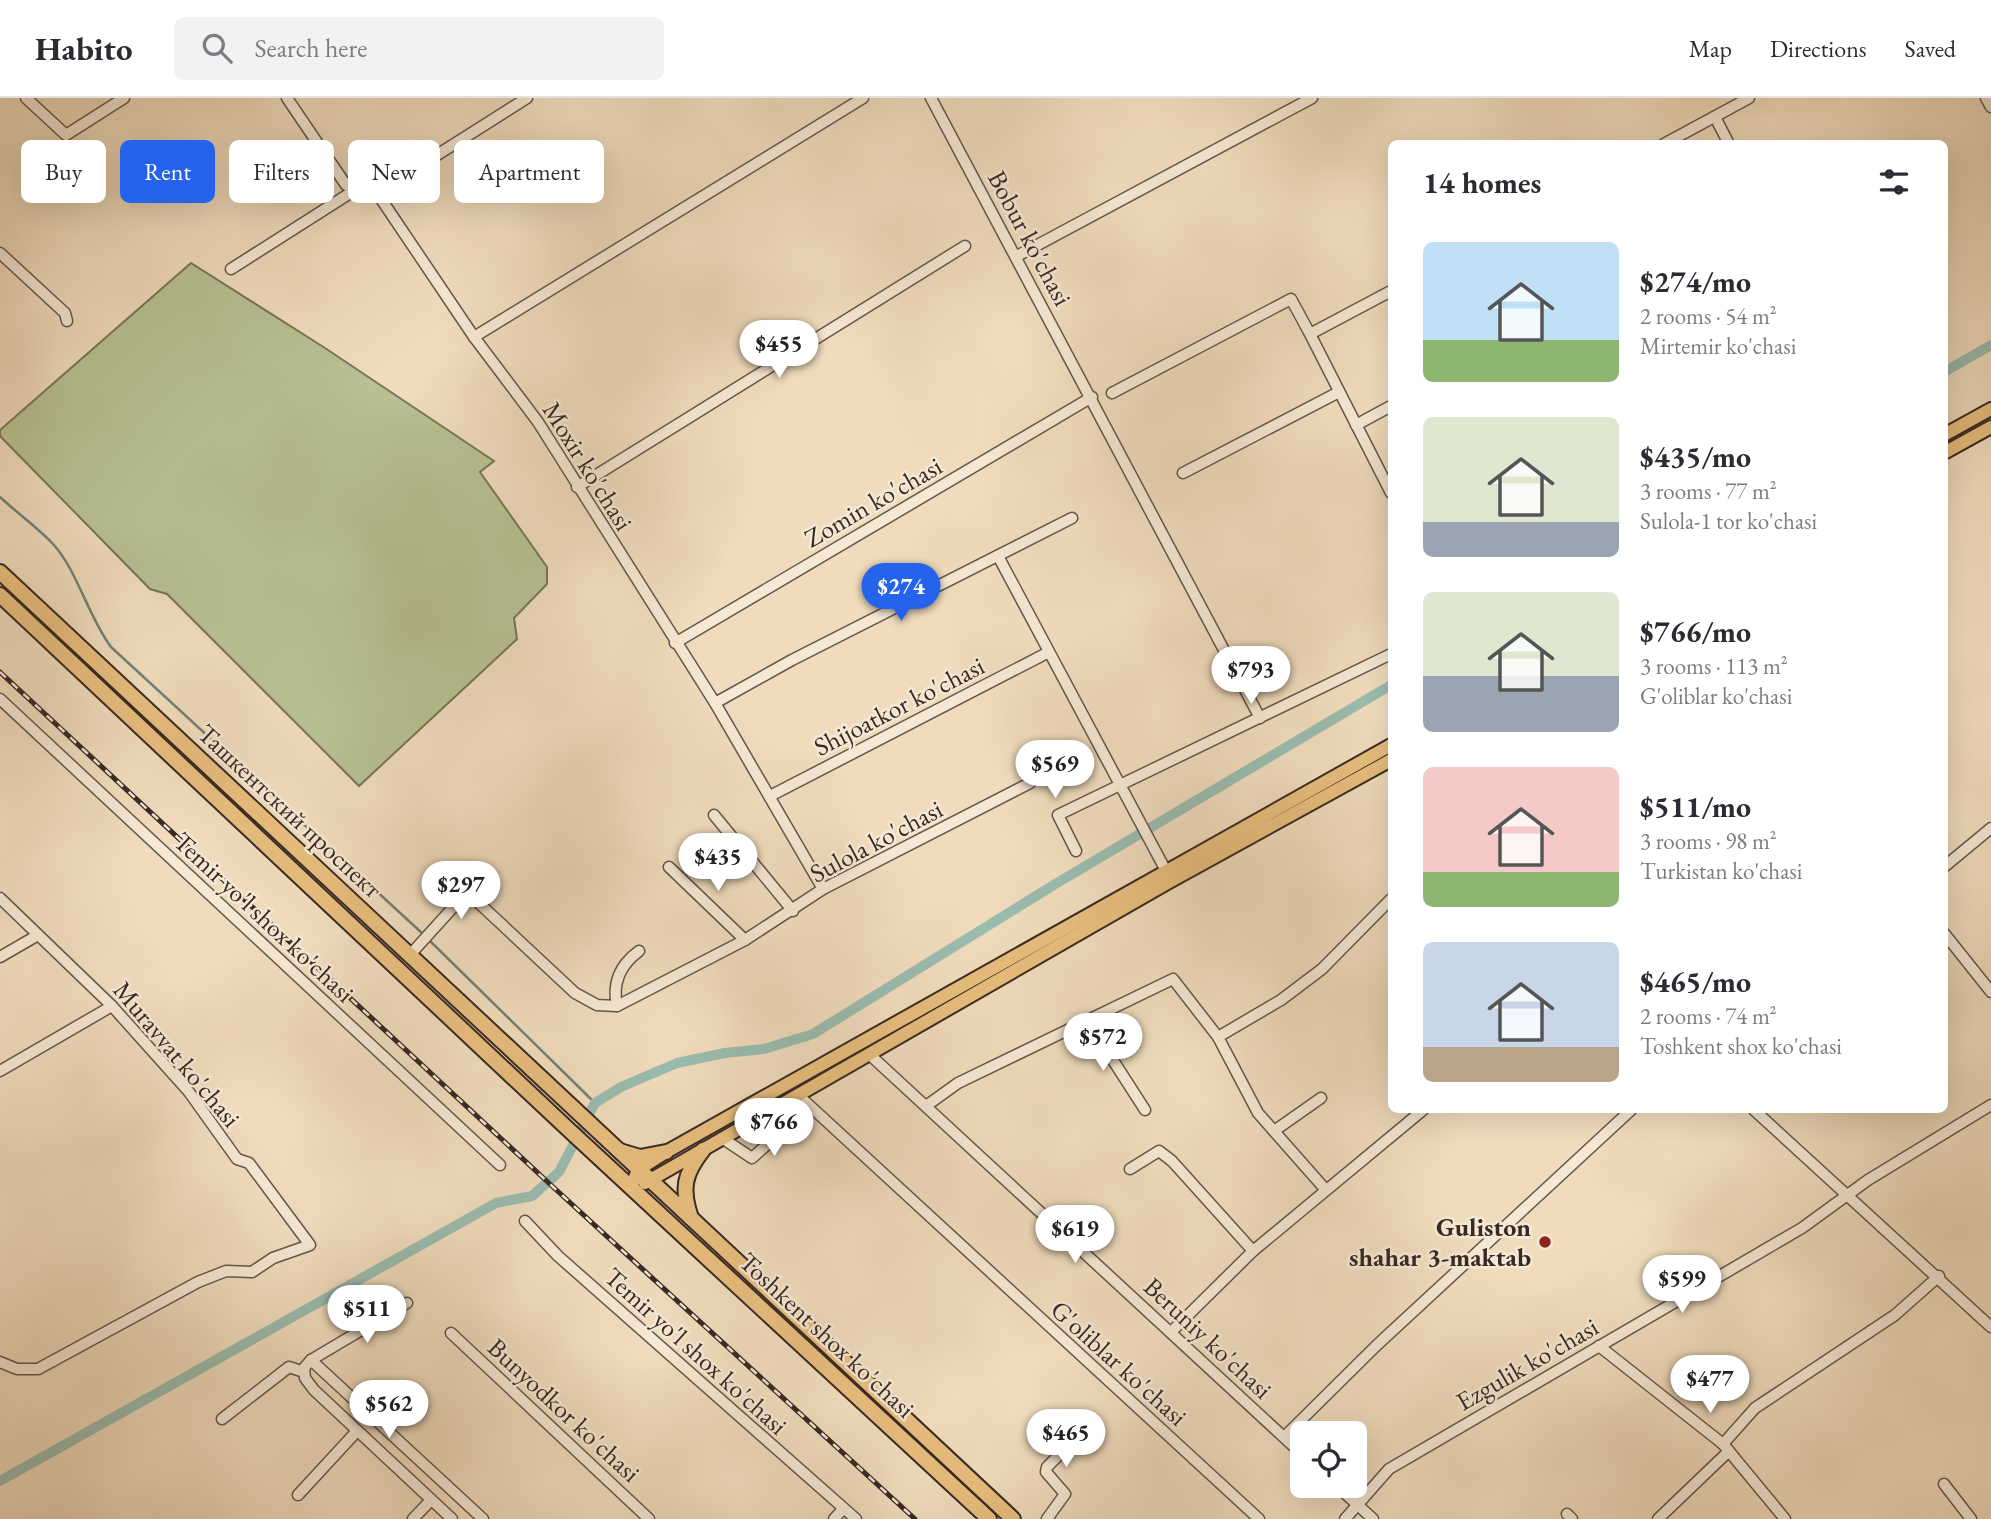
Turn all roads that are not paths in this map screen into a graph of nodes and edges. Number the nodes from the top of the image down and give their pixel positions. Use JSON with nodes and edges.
{"nodes":[{"id":1,"x":26,"y":98,"type":"edge"},
{"id":2,"x":124,"y":98,"type":"edge"},
{"id":3,"x":286,"y":98,"type":"edge"},
{"id":4,"x":527,"y":98,"type":"edge"},
{"id":5,"x":863,"y":98,"type":"edge"},
{"id":6,"x":931,"y":98,"type":"edge"},
{"id":7,"x":1312,"y":98,"type":"edge"},
{"id":8,"x":1749,"y":98,"type":"edge"},
{"id":9,"x":1986,"y":98,"type":"edge"},
{"id":10,"x":1991,"y":107,"type":"edge"},
{"id":11,"x":1715,"y":117,"type":"junction"},
{"id":12,"x":1672,"y":140,"type":"edge"},
{"id":13,"x":1727,"y":140,"type":"edge"},
{"id":14,"x":440,"y":153,"type":"edge"},
{"id":15,"x":348,"y":186,"type":"edge"},
{"id":16,"x":348,"y":194,"type":"edge"},
{"id":17,"x":384,"y":203,"type":"edge"},
{"id":18,"x":965,"y":246,"type":"dead end"},
{"id":19,"x":0,"y":253,"type":"edge"},
{"id":20,"x":1017,"y":256,"type":"junction"},
{"id":21,"x":231,"y":269,"type":"dead end"},
{"id":22,"x":1388,"y":293,"type":"edge"},
{"id":23,"x":67,"y":321,"type":"dead end"},
{"id":24,"x":1310,"y":334,"type":"junction"},
{"id":25,"x":474,"y":337,"type":"junction"},
{"id":26,"x":1339,"y":392,"type":"junction"},
{"id":27,"x":1112,"y":393,"type":"dead end"},
{"id":28,"x":1092,"y":397,"type":"junction"},
{"id":29,"x":1388,"y":409,"type":"edge"},
{"id":30,"x":1991,"y":409,"type":"edge"},
{"id":31,"x":1356,"y":425,"type":"junction"},
{"id":32,"x":1991,"y":427,"type":"edge"},
{"id":33,"x":1948,"y":433,"type":"edge"},
{"id":34,"x":1948,"y":451,"type":"edge"},
{"id":35,"x":1183,"y":473,"type":"dead end"},
{"id":36,"x":576,"y":487,"type":"junction"},
{"id":37,"x":1388,"y":487,"type":"edge"},
{"id":38,"x":1072,"y":518,"type":"dead end"},
{"id":39,"x":998,"y":556,"type":"junction"},
{"id":40,"x":0,"y":572,"type":"edge"},
{"id":41,"x":0,"y":595,"type":"edge"},
{"id":42,"x":675,"y":643,"type":"junction"},
{"id":43,"x":1048,"y":653,"type":"junction"},
{"id":44,"x":1388,"y":655,"type":"edge"},
{"id":45,"x":0,"y":699,"type":"edge"},
{"id":46,"x":715,"y":703,"type":"junction"},
{"id":47,"x":1260,"y":718,"type":"junction"},
{"id":48,"x":1388,"y":747,"type":"edge"},
{"id":49,"x":1388,"y":762,"type":"edge"},
{"id":50,"x":1030,"y":783,"type":"dead end"},
{"id":51,"x":1119,"y":786,"type":"junction"},
{"id":52,"x":770,"y":796,"type":"junction"},
{"id":53,"x":714,"y":815,"type":"dead end"},
{"id":54,"x":1991,"y":828,"type":"edge"},
{"id":55,"x":1076,"y":851,"type":"dead end"},
{"id":56,"x":1948,"y":864,"type":"edge"},
{"id":57,"x":669,"y":867,"type":"dead end"},
{"id":58,"x":1166,"y":869,"type":"junction"},
{"id":59,"x":823,"y":888,"type":"junction"},
{"id":60,"x":0,"y":898,"type":"edge"},
{"id":61,"x":1388,"y":902,"type":"edge"},
{"id":62,"x":793,"y":911,"type":"junction"},
{"id":63,"x":38,"y":935,"type":"junction"},
{"id":64,"x":1948,"y":938,"type":"edge"},
{"id":65,"x":745,"y":940,"type":"junction"},
{"id":66,"x":639,"y":951,"type":"dead end"},
{"id":67,"x":409,"y":956,"type":"junction"},
{"id":68,"x":0,"y":957,"type":"edge"},
{"id":69,"x":1991,"y":992,"type":"edge"},
{"id":70,"x":112,"y":1006,"type":"junction"},
{"id":71,"x":617,"y":1006,"type":"junction"},
{"id":72,"x":1091,"y":1019,"type":"junction"},
{"id":73,"x":1219,"y":1037,"type":"junction"},
{"id":74,"x":869,"y":1054,"type":"junction"},
{"id":75,"x":0,"y":1071,"type":"edge"},
{"id":76,"x":798,"y":1095,"type":"junction"},
{"id":77,"x":1321,"y":1098,"type":"dead end"},
{"id":78,"x":786,"y":1102,"type":"junction"},
{"id":79,"x":1991,"y":1105,"type":"edge"},
{"id":80,"x":926,"y":1106,"type":"junction"},
{"id":81,"x":1145,"y":1110,"type":"dead end"},
{"id":82,"x":1419,"y":1113,"type":"edge"},
{"id":83,"x":1629,"y":1113,"type":"edge"},
{"id":84,"x":1757,"y":1113,"type":"edge"},
{"id":85,"x":1274,"y":1131,"type":"junction"},
{"id":86,"x":722,"y":1138,"type":"junction"},
{"id":87,"x":615,"y":1149,"type":"junction"},
{"id":88,"x":703,"y":1150,"type":"junction"},
{"id":89,"x":666,"y":1152,"type":"junction"},
{"id":90,"x":500,"y":1165,"type":"dead end"},
{"id":91,"x":1130,"y":1169,"type":"dead end"},
{"id":92,"x":638,"y":1170,"type":"junction"},
{"id":93,"x":651,"y":1181,"type":"junction"},
{"id":94,"x":631,"y":1187,"type":"junction"},
{"id":95,"x":1325,"y":1189,"type":"junction"},
{"id":96,"x":1849,"y":1195,"type":"junction"},
{"id":97,"x":691,"y":1219,"type":"junction"},
{"id":98,"x":525,"y":1221,"type":"dead end"},
{"id":99,"x":681,"y":1233,"type":"junction"},
{"id":100,"x":1253,"y":1251,"type":"junction"},
{"id":101,"x":1939,"y":1276,"type":"junction"},
{"id":102,"x":407,"y":1303,"type":"dead end"},
{"id":103,"x":1991,"y":1327,"type":"edge"},
{"id":104,"x":451,"y":1332,"type":"dead end"},
{"id":105,"x":1171,"y":1332,"type":"junction"},
{"id":106,"x":1599,"y":1346,"type":"junction"},
{"id":107,"x":311,"y":1360,"type":"junction"},
{"id":108,"x":0,"y":1362,"type":"edge"},
{"id":109,"x":304,"y":1371,"type":"junction"},
{"id":110,"x":222,"y":1419,"type":"dead end"},
{"id":111,"x":1040,"y":1423,"type":"dead end"},
{"id":112,"x":357,"y":1431,"type":"junction"},
{"id":113,"x":1284,"y":1437,"type":"junction"},
{"id":114,"x":1290,"y":1443,"type":"edge"},
{"id":115,"x":1726,"y":1447,"type":"junction"},
{"id":116,"x":1944,"y":1484,"type":"dead end"},
{"id":117,"x":298,"y":1495,"type":"dead end"},
{"id":118,"x":1350,"y":1498,"type":"edge"},
{"id":119,"x":431,"y":1500,"type":"junction"},
{"id":120,"x":1357,"y":1504,"type":"junction"},
{"id":121,"x":842,"y":1510,"type":"junction"},
{"id":122,"x":1780,"y":1517,"type":"edge"},
{"id":123,"x":413,"y":1519,"type":"edge"},
{"id":124,"x":452,"y":1519,"type":"edge"},
{"id":125,"x":483,"y":1519,"type":"edge"},
{"id":126,"x":649,"y":1519,"type":"edge"},
{"id":127,"x":834,"y":1519,"type":"edge"},
{"id":128,"x":856,"y":1519,"type":"edge"},
{"id":129,"x":989,"y":1519,"type":"edge"},
{"id":130,"x":1013,"y":1519,"type":"edge"},
{"id":131,"x":1047,"y":1519,"type":"edge"},
{"id":132,"x":1259,"y":1519,"type":"edge"},
{"id":133,"x":1345,"y":1519,"type":"edge"},
{"id":134,"x":1373,"y":1519,"type":"edge"},
{"id":135,"x":1658,"y":1519,"type":"edge"},
{"id":136,"x":1971,"y":1519,"type":"edge"}],
"edges":[{"from":1,"to":2,"type":"street"},
{"from":3,"to":15,"type":"street"},
{"from":4,"to":14,"type":"street"},
{"from":5,"to":25,"type":"street"},
{"from":6,"to":20,"type":"street","name":"Bobur ko'chasi"},
{"from":7,"to":20,"type":"street"},
{"from":8,"to":11,"type":"street"},
{"from":9,"to":10,"type":"street"},
{"from":11,"to":12,"type":"street"},
{"from":11,"to":13,"type":"street"},
{"from":16,"to":21,"type":"street"},
{"from":17,"to":25,"type":"street","name":"Moxir ko'chasi"},
{"from":18,"to":36,"type":"street"},
{"from":19,"to":23,"type":"street"},
{"from":20,"to":28,"type":"street","name":"Bobur ko'chasi"},
{"from":22,"to":24,"type":"street"},
{"from":24,"to":26,"type":"street"},
{"from":24,"to":27,"type":"street"},
{"from":25,"to":36,"type":"street","name":"Moxir ko'chasi"},
{"from":26,"to":31,"type":"street"},
{"from":26,"to":35,"type":"street"},
{"from":28,"to":42,"type":"street","name":"Zomin ko'chasi"},
{"from":28,"to":47,"type":"street","name":"Bobur ko'chasi"},
{"from":29,"to":31,"type":"street"},
{"from":30,"to":33,"type":"main road"},
{"from":31,"to":37,"type":"street"},
{"from":32,"to":34,"type":"main road"},
{"from":36,"to":42,"type":"street","name":"Moxir ko'chasi"},
{"from":38,"to":39,"type":"street"},
{"from":39,"to":43,"type":"street"},
{"from":39,"to":46,"type":"street"},
{"from":40,"to":67,"type":"highway","name":"Ташкентский проспект"},
{"from":41,"to":94,"type":"highway","name":"Toshkent shox ko'chasi"},
{"from":42,"to":46,"type":"street","name":"Moxir ko'chasi"},
{"from":43,"to":51,"type":"street"},
{"from":43,"to":52,"type":"street","name":"Shijoatkor ko'chasi"},
{"from":44,"to":47,"type":"street"},
{"from":45,"to":90,"type":"street","name":"Temir yo'l shox ko'chasi"},
{"from":46,"to":52,"type":"street","name":"Moxir ko'chasi"},
{"from":47,"to":51,"type":"street"},
{"from":48,"to":58,"type":"main road"},
{"from":49,"to":74,"type":"main road"},
{"from":50,"to":59,"type":"street","name":"Sulola ko'chasi"},
{"from":51,"to":55,"type":"street"},
{"from":51,"to":58,"type":"street"},
{"from":52,"to":59,"type":"street","name":"Moxir ko'chasi"},
{"from":53,"to":62,"type":"street"},
{"from":54,"to":56,"type":"street"},
{"from":57,"to":65,"type":"street"},
{"from":58,"to":89,"type":"main road"},
{"from":59,"to":62,"type":"street","name":"Sulola ko'chasi"},
{"from":60,"to":63,"type":"street","name":"Muravvat ko'chasi"},
{"from":61,"to":73,"type":"street"},
{"from":62,"to":65,"type":"street","name":"Sulola ko'chasi"},
{"from":63,"to":68,"type":"street"},
{"from":63,"to":70,"type":"street","name":"Muravvat ko'chasi"},
{"from":64,"to":69,"type":"street"},
{"from":65,"to":71,"type":"street","name":"Sulola ko'chasi"},
{"from":66,"to":71,"type":"street"},
{"from":67,"to":71,"type":"street"},
{"from":67,"to":87,"type":"highway","name":"Ташкентский проспект"},
{"from":70,"to":75,"type":"street"},
{"from":70,"to":108,"type":"street","name":"Muravvat ko'chasi"},
{"from":72,"to":73,"type":"street"},
{"from":72,"to":80,"type":"street"},
{"from":72,"to":81,"type":"street"},
{"from":73,"to":85,"type":"street"},
{"from":74,"to":76,"type":"main road"},
{"from":74,"to":80,"type":"street","name":"Beruniy ko'chasi"},
{"from":76,"to":78,"type":"main road"},
{"from":76,"to":132,"type":"street","name":"G'oliblar ko'chasi"},
{"from":77,"to":85,"type":"street"},
{"from":78,"to":86,"type":"main road"},
{"from":78,"to":86,"type":"street"},
{"from":79,"to":96,"type":"street","name":"Ezgulik ko'chasi"},
{"from":80,"to":105,"type":"street","name":"Beruniy ko'chasi"},
{"from":82,"to":95,"type":"street"},
{"from":83,"to":113,"type":"street"},
{"from":84,"to":96,"type":"street"},
{"from":85,"to":95,"type":"street"},
{"from":86,"to":88,"type":"main road"},
{"from":87,"to":89,"type":"highway"},
{"from":87,"to":92,"type":"highway","name":"Ташкентский проспект"},
{"from":88,"to":93,"type":"main road"},
{"from":88,"to":97,"type":"highway"},
{"from":89,"to":92,"type":"main road"},
{"from":91,"to":100,"type":"street"},
{"from":92,"to":93,"type":"highway","name":"Toshkent shox ko'chasi"},
{"from":92,"to":94,"type":"main road"},
{"from":93,"to":94,"type":"main road"},
{"from":93,"to":97,"type":"highway","name":"Toshkent shox ko'chasi"},
{"from":94,"to":99,"type":"highway","name":"Toshkent shox ko'chasi"},
{"from":95,"to":100,"type":"street"},
{"from":96,"to":101,"type":"street"},
{"from":96,"to":106,"type":"street","name":"Ezgulik ko'chasi"},
{"from":97,"to":99,"type":"highway"},
{"from":97,"to":130,"type":"highway","name":"Toshkent shox ko'chasi"},
{"from":98,"to":121,"type":"street","name":"Temir yo'l shox ko'chasi"},
{"from":99,"to":129,"type":"highway","name":"Toshkent shox ko'chasi"},
{"from":100,"to":105,"type":"street"},
{"from":101,"to":103,"type":"street"},
{"from":101,"to":115,"type":"street"},
{"from":102,"to":107,"type":"street"},
{"from":104,"to":126,"type":"street","name":"Bunyodkor ko'chasi"},
{"from":105,"to":113,"type":"street","name":"Beruniy ko'chasi"},
{"from":106,"to":115,"type":"street"},
{"from":106,"to":120,"type":"street","name":"Ezgulik ko'chasi"},
{"from":107,"to":109,"type":"street"},
{"from":107,"to":125,"type":"street"},
{"from":109,"to":110,"type":"street"},
{"from":109,"to":112,"type":"street"},
{"from":111,"to":131,"type":"street"},
{"from":112,"to":117,"type":"street"},
{"from":112,"to":119,"type":"street"},
{"from":113,"to":114,"type":"street","name":"Beruniy ko'chasi"},
{"from":115,"to":122,"type":"street"},
{"from":115,"to":135,"type":"street"},
{"from":116,"to":136,"type":"street"},
{"from":118,"to":120,"type":"street"},
{"from":119,"to":123,"type":"street"},
{"from":119,"to":124,"type":"street"},
{"from":120,"to":133,"type":"street","name":"Ezgulik ko'chasi"},
{"from":120,"to":134,"type":"street"},
{"from":121,"to":127,"type":"street"},
{"from":121,"to":128,"type":"street","name":"Temir yo'l shox ko'chasi"}]}
